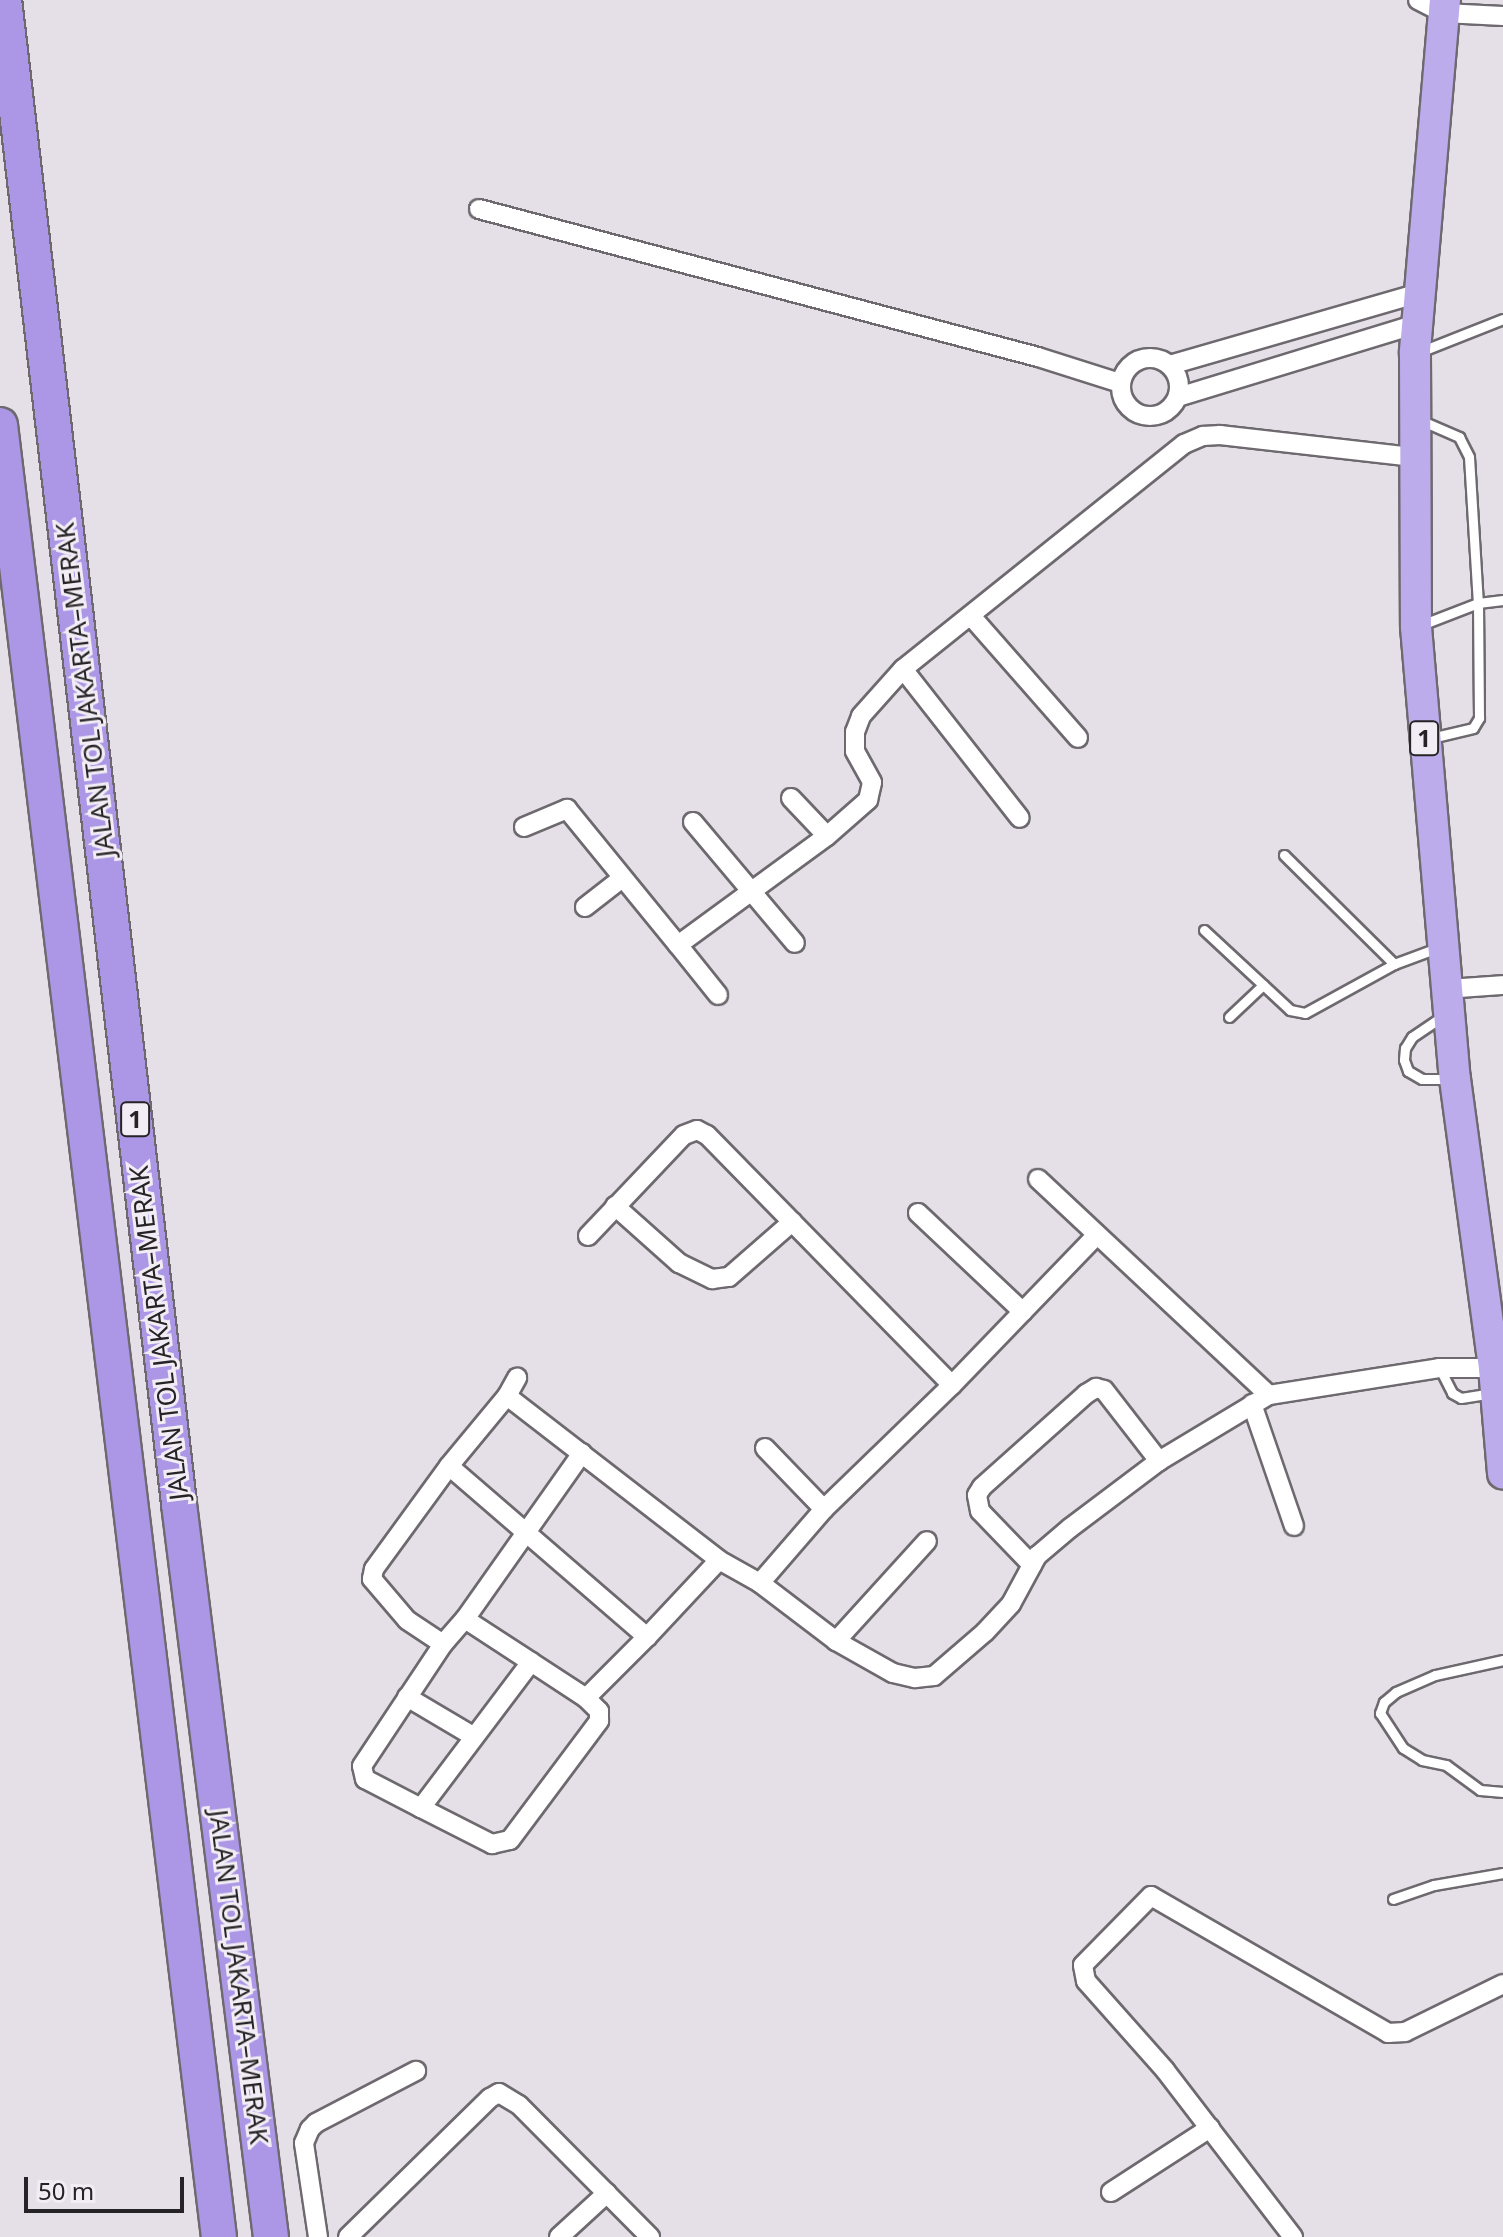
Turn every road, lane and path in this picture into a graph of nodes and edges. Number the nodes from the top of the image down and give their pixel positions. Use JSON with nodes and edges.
{"nodes":[{"id":1,"x":4,"y":0,"type":"edge"},
{"id":2,"x":1436,"y":4,"type":"edge"},
{"id":3,"x":1503,"y":16,"type":"edge"},
{"id":4,"x":479,"y":209,"type":"dead end"},
{"id":5,"x":1419,"y":293,"type":"junction"},
{"id":6,"x":1503,"y":319,"type":"edge"},
{"id":7,"x":1416,"y":338,"type":"junction"},
{"id":8,"x":1170,"y":365,"type":"junction"},
{"id":9,"x":1120,"y":383,"type":"junction"},
{"id":10,"x":1178,"y":397,"type":"junction"},
{"id":11,"x":1413,"y":418,"type":"junction"},
{"id":12,"x":0,"y":425,"type":"edge"},
{"id":13,"x":1414,"y":457,"type":"junction"},
{"id":14,"x":1503,"y":600,"type":"edge"},
{"id":15,"x":1478,"y":603,"type":"junction"},
{"id":16,"x":971,"y":616,"type":"junction"},
{"id":17,"x":1416,"y":627,"type":"junction"},
{"id":18,"x":903,"y":669,"type":"junction"},
{"id":19,"x":1078,"y":738,"type":"dead end"},
{"id":20,"x":1424,"y":740,"type":"junction"},
{"id":21,"x":791,"y":798,"type":"dead end"},
{"id":22,"x":1020,"y":818,"type":"dead end"},
{"id":23,"x":693,"y":822,"type":"dead end"},
{"id":24,"x":524,"y":827,"type":"dead end"},
{"id":25,"x":827,"y":836,"type":"junction"},
{"id":26,"x":1284,"y":855,"type":"dead end"},
{"id":27,"x":621,"y":879,"type":"junction"},
{"id":28,"x":754,"y":890,"type":"junction"},
{"id":29,"x":585,"y":907,"type":"dead end"},
{"id":30,"x":1204,"y":930,"type":"dead end"},
{"id":31,"x":795,"y":943,"type":"dead end"},
{"id":32,"x":678,"y":945,"type":"junction"},
{"id":33,"x":1443,"y":946,"type":"junction"},
{"id":34,"x":1394,"y":964,"type":"junction"},
{"id":35,"x":1263,"y":985,"type":"junction"},
{"id":36,"x":1503,"y":985,"type":"edge"},
{"id":37,"x":718,"y":995,"type":"dead end"},
{"id":38,"x":1448,"y":1001,"type":"junction"},
{"id":39,"x":1229,"y":1017,"type":"dead end"},
{"id":40,"x":1455,"y":1079,"type":"junction"},
{"id":41,"x":1038,"y":1179,"type":"dead end"},
{"id":42,"x":615,"y":1206,"type":"junction"},
{"id":43,"x":918,"y":1213,"type":"dead end"},
{"id":44,"x":792,"y":1222,"type":"junction"},
{"id":45,"x":588,"y":1236,"type":"dead end"},
{"id":46,"x":1096,"y":1236,"type":"junction"},
{"id":47,"x":1023,"y":1312,"type":"junction"},
{"id":48,"x":1439,"y":1368,"type":"junction"},
{"id":49,"x":517,"y":1378,"type":"dead end"},
{"id":50,"x":1495,"y":1380,"type":"junction"},
{"id":51,"x":952,"y":1385,"type":"junction"},
{"id":52,"x":507,"y":1396,"type":"junction"},
{"id":53,"x":1260,"y":1400,"type":"junction"},
{"id":54,"x":765,"y":1448,"type":"dead end"},
{"id":55,"x":582,"y":1453,"type":"junction"},
{"id":56,"x":1159,"y":1461,"type":"junction"},
{"id":57,"x":449,"y":1466,"type":"junction"},
{"id":58,"x":1503,"y":1474,"type":"edge"},
{"id":59,"x":824,"y":1509,"type":"junction"},
{"id":60,"x":1294,"y":1526,"type":"dead end"},
{"id":61,"x":523,"y":1533,"type":"junction"},
{"id":62,"x":927,"y":1541,"type":"dead end"},
{"id":63,"x":719,"y":1560,"type":"junction"},
{"id":64,"x":1032,"y":1565,"type":"junction"},
{"id":65,"x":760,"y":1583,"type":"junction"},
{"id":66,"x":465,"y":1619,"type":"junction"},
{"id":67,"x":647,"y":1637,"type":"junction"},
{"id":68,"x":836,"y":1641,"type":"junction"},
{"id":69,"x":443,"y":1644,"type":"junction"},
{"id":70,"x":1503,"y":1660,"type":"edge"},
{"id":71,"x":531,"y":1662,"type":"junction"},
{"id":72,"x":407,"y":1697,"type":"junction"},
{"id":73,"x":586,"y":1698,"type":"junction"},
{"id":74,"x":473,"y":1736,"type":"junction"},
{"id":75,"x":1503,"y":1792,"type":"edge"},
{"id":76,"x":421,"y":1808,"type":"junction"},
{"id":77,"x":1503,"y":1873,"type":"edge"},
{"id":78,"x":1393,"y":1899,"type":"dead end"},
{"id":79,"x":1503,"y":1984,"type":"edge"},
{"id":80,"x":416,"y":2071,"type":"dead end"},
{"id":81,"x":1210,"y":2128,"type":"junction"},
{"id":82,"x":1111,"y":2192,"type":"dead end"},
{"id":83,"x":607,"y":2193,"type":"junction"},
{"id":84,"x":219,"y":2237,"type":"edge"},
{"id":85,"x":271,"y":2237,"type":"edge"},
{"id":86,"x":318,"y":2237,"type":"edge"},
{"id":87,"x":348,"y":2237,"type":"edge"},
{"id":88,"x":559,"y":2237,"type":"edge"},
{"id":89,"x":650,"y":2237,"type":"edge"},
{"id":90,"x":1293,"y":2237,"type":"edge"}],
"edges":[{"from":1,"to":85,"type":"highway","name":"JALAN TOL JAKARTA–MERAK","number":"1"},
{"from":2,"to":3,"type":"street"},
{"from":2,"to":5,"type":"highway","number":"1"},
{"from":4,"to":9,"type":"street"},
{"from":5,"to":7,"type":"highway","number":"1"},
{"from":5,"to":8,"type":"street"},
{"from":6,"to":7,"type":"lane"},
{"from":7,"to":10,"type":"street"},
{"from":7,"to":11,"type":"highway","number":"1"},
{"from":8,"to":9,"type":"street"},
{"from":8,"to":10,"type":"street"},
{"from":9,"to":10,"type":"street"},
{"from":11,"to":13,"type":"highway","number":"1"},
{"from":11,"to":15,"type":"lane"},
{"from":12,"to":84,"type":"highway","name":"JALAN TOL JAKARTA–MERAK","number":"1"},
{"from":13,"to":16,"type":"street"},
{"from":13,"to":17,"type":"highway","number":"1"},
{"from":14,"to":15,"type":"lane"},
{"from":15,"to":17,"type":"lane"},
{"from":15,"to":20,"type":"lane"},
{"from":16,"to":18,"type":"street"},
{"from":16,"to":19,"type":"street"},
{"from":17,"to":20,"type":"highway","number":"1"},
{"from":18,"to":22,"type":"street"},
{"from":18,"to":25,"type":"street"},
{"from":20,"to":33,"type":"highway","number":"1"},
{"from":21,"to":25,"type":"street"},
{"from":23,"to":28,"type":"street"},
{"from":24,"to":27,"type":"street"},
{"from":25,"to":28,"type":"street"},
{"from":26,"to":34,"type":"lane"},
{"from":27,"to":29,"type":"street"},
{"from":27,"to":32,"type":"street"},
{"from":28,"to":31,"type":"street"},
{"from":28,"to":32,"type":"street"},
{"from":30,"to":35,"type":"lane"},
{"from":32,"to":37,"type":"street"},
{"from":33,"to":34,"type":"lane"},
{"from":33,"to":38,"type":"highway","number":"1"},
{"from":34,"to":35,"type":"lane"},
{"from":35,"to":39,"type":"lane"},
{"from":36,"to":38,"type":"street"},
{"from":38,"to":40,"type":"highway","number":"1"},
{"from":38,"to":40,"type":"lane"},
{"from":40,"to":50,"type":"highway","number":"1"},
{"from":41,"to":46,"type":"street"},
{"from":42,"to":44,"type":"street"},
{"from":42,"to":44,"type":"street"},
{"from":42,"to":45,"type":"street"},
{"from":43,"to":47,"type":"street"},
{"from":44,"to":51,"type":"street"},
{"from":46,"to":47,"type":"street"},
{"from":46,"to":53,"type":"street"},
{"from":47,"to":51,"type":"street"},
{"from":48,"to":50,"type":"street"},
{"from":48,"to":50,"type":"lane"},
{"from":48,"to":53,"type":"street"},
{"from":49,"to":52,"type":"street"},
{"from":50,"to":58,"type":"highway","number":"1"},
{"from":51,"to":59,"type":"street"},
{"from":52,"to":55,"type":"street"},
{"from":52,"to":57,"type":"street"},
{"from":53,"to":56,"type":"street"},
{"from":53,"to":60,"type":"street"},
{"from":54,"to":59,"type":"street"},
{"from":55,"to":61,"type":"street"},
{"from":55,"to":63,"type":"street"},
{"from":56,"to":64,"type":"street"},
{"from":56,"to":64,"type":"street"},
{"from":57,"to":61,"type":"street"},
{"from":57,"to":69,"type":"street"},
{"from":59,"to":65,"type":"street"},
{"from":61,"to":66,"type":"street"},
{"from":61,"to":67,"type":"street"},
{"from":62,"to":68,"type":"street"},
{"from":63,"to":65,"type":"street"},
{"from":63,"to":67,"type":"street"},
{"from":64,"to":68,"type":"street"},
{"from":65,"to":68,"type":"street"},
{"from":66,"to":69,"type":"street"},
{"from":66,"to":71,"type":"street"},
{"from":67,"to":73,"type":"street"},
{"from":69,"to":72,"type":"street"},
{"from":70,"to":75,"type":"lane"},
{"from":71,"to":73,"type":"street"},
{"from":71,"to":74,"type":"street"},
{"from":72,"to":74,"type":"street"},
{"from":72,"to":76,"type":"street"},
{"from":73,"to":76,"type":"street"},
{"from":74,"to":76,"type":"street"},
{"from":77,"to":78,"type":"lane"},
{"from":79,"to":81,"type":"street"},
{"from":80,"to":86,"type":"street"},
{"from":81,"to":82,"type":"street"},
{"from":81,"to":90,"type":"street"},
{"from":83,"to":87,"type":"street"},
{"from":83,"to":88,"type":"street"},
{"from":83,"to":89,"type":"street"}]}
